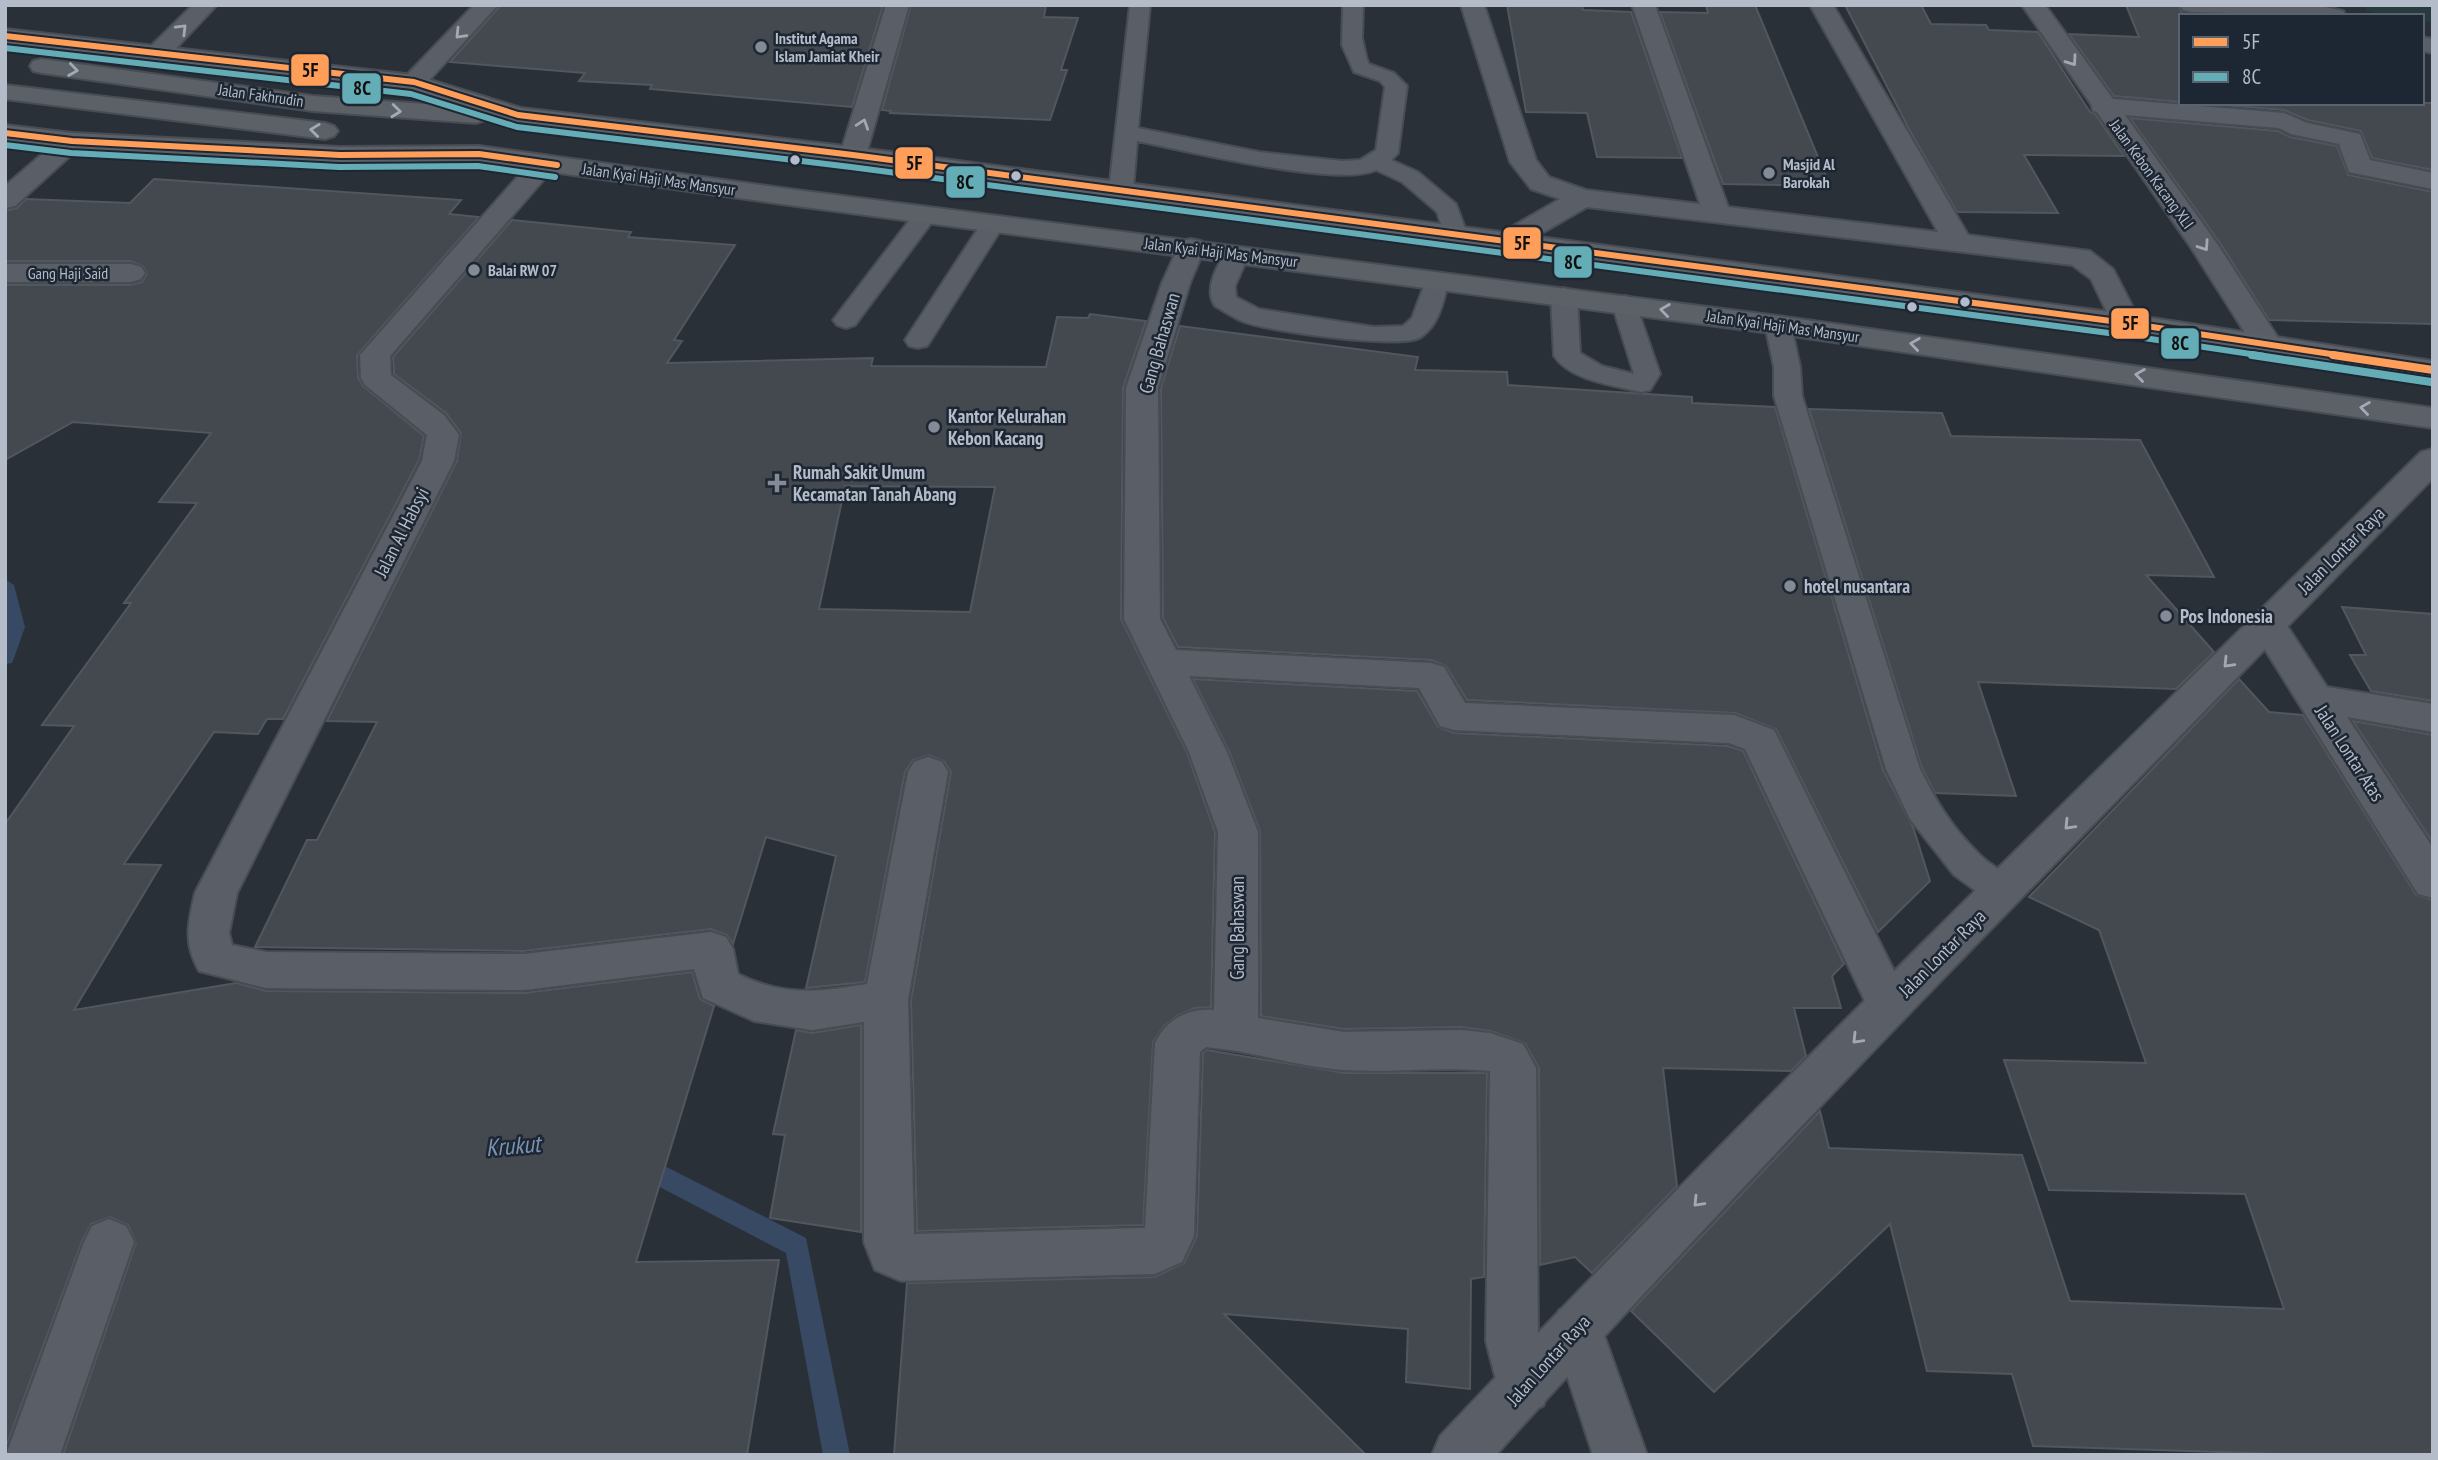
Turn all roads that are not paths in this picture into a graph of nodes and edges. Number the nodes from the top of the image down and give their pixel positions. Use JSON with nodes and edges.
{"nodes":[{"id":1,"x":206,"y":5,"type":"edge"},
{"id":2,"x":487,"y":5,"type":"edge"},
{"id":3,"x":898,"y":5,"type":"edge"},
{"id":4,"x":1140,"y":5,"type":"edge"},
{"id":5,"x":1353,"y":5,"type":"edge"},
{"id":6,"x":1472,"y":5,"type":"edge"},
{"id":7,"x":1643,"y":5,"type":"edge"},
{"id":8,"x":1821,"y":5,"type":"edge"},
{"id":9,"x":2033,"y":5,"type":"edge"},
{"id":10,"x":2191,"y":5,"type":"edge"},
{"id":11,"x":2325,"y":14,"type":"edge"},
{"id":12,"x":5,"y":36,"type":"edge"},
{"id":13,"x":158,"y":54,"type":"junction"},
{"id":14,"x":5,"y":61,"type":"edge"},
{"id":15,"x":414,"y":82,"type":"junction"},
{"id":16,"x":5,"y":92,"type":"edge"},
{"id":17,"x":2102,"y":106,"type":"junction"},
{"id":18,"x":518,"y":115,"type":"junction"},
{"id":19,"x":1127,"y":132,"type":"junction"},
{"id":20,"x":5,"y":133,"type":"edge"},
{"id":21,"x":72,"y":141,"type":"junction"},
{"id":22,"x":479,"y":154,"type":"junction"},
{"id":23,"x":853,"y":155,"type":"junction"},
{"id":24,"x":1377,"y":162,"type":"junction"},
{"id":25,"x":544,"y":163,"type":"junction"},
{"id":26,"x":2433,"y":181,"type":"edge"},
{"id":27,"x":1121,"y":190,"type":"junction"},
{"id":28,"x":1582,"y":198,"type":"junction"},
{"id":29,"x":5,"y":200,"type":"edge"},
{"id":30,"x":926,"y":214,"type":"junction"},
{"id":31,"x":1717,"y":214,"type":"junction"},
{"id":32,"x":993,"y":223,"type":"junction"},
{"id":33,"x":1455,"y":234,"type":"junction"},
{"id":34,"x":1506,"y":242,"type":"junction"},
{"id":35,"x":1958,"y":242,"type":"junction"},
{"id":36,"x":1191,"y":247,"type":"junction"},
{"id":37,"x":1237,"y":254,"type":"junction"},
{"id":38,"x":5,"y":273,"type":"edge"},
{"id":39,"x":131,"y":273,"type":"dead end"},
{"id":40,"x":1437,"y":280,"type":"junction"},
{"id":41,"x":1564,"y":296,"type":"junction"},
{"id":42,"x":1625,"y":304,"type":"junction"},
{"id":43,"x":846,"y":320,"type":"dead end"},
{"id":44,"x":2126,"y":323,"type":"junction"},
{"id":45,"x":1778,"y":325,"type":"junction"},
{"id":46,"x":918,"y":340,"type":"dead end"},
{"id":47,"x":2267,"y":344,"type":"junction"},
{"id":48,"x":2433,"y":370,"type":"edge"},
{"id":49,"x":2433,"y":418,"type":"edge"},
{"id":50,"x":2433,"y":459,"type":"edge"},
{"id":51,"x":2267,"y":624,"type":"junction"},
{"id":52,"x":1163,"y":663,"type":"junction"},
{"id":53,"x":2314,"y":698,"type":"junction"},
{"id":54,"x":2433,"y":718,"type":"edge"},
{"id":55,"x":928,"y":772,"type":"dead end"},
{"id":56,"x":2433,"y":882,"type":"edge"},
{"id":57,"x":2004,"y":892,"type":"junction"},
{"id":58,"x":886,"y":1000,"type":"junction"},
{"id":59,"x":1889,"y":1005,"type":"junction"},
{"id":60,"x":1236,"y":1031,"type":"junction"},
{"id":61,"x":109,"y":1242,"type":"dead end"},
{"id":62,"x":1577,"y":1327,"type":"junction"},
{"id":63,"x":1524,"y":1388,"type":"junction"},
{"id":64,"x":33,"y":1455,"type":"edge"},
{"id":65,"x":1459,"y":1455,"type":"edge"},
{"id":66,"x":1620,"y":1455,"type":"edge"}],
"edges":[{"from":13,"to":1,"type":"street","one_way":true},
{"from":2,"to":15,"type":"street","one_way":true},
{"from":23,"to":3,"type":"street","one_way":true},
{"from":4,"to":19,"type":"lane"},
{"from":5,"to":24,"type":"lane"},
{"from":6,"to":28,"type":"street"},
{"from":7,"to":31,"type":"street"},
{"from":8,"to":35,"type":"street"},
{"from":9,"to":17,"type":"street","name":"Jalan Kebon Kacang XLI","one_way":true},
{"from":10,"to":11,"type":"street"},
{"from":12,"to":13,"type":"main road"},
{"from":13,"to":15,"type":"main road"},
{"from":14,"to":18,"type":"main road","name":"Jalan Fakhrudin","one_way":true},
{"from":15,"to":18,"type":"main road"},
{"from":22,"to":16,"type":"main road","name":"Jalan Fakhrudin","one_way":true},
{"from":17,"to":26,"type":"street"},
{"from":17,"to":47,"type":"street","name":"Jalan Kebon Kacang XLI","one_way":true},
{"from":18,"to":23,"type":"main road"},
{"from":19,"to":24,"type":"lane"},
{"from":19,"to":27,"type":"lane"},
{"from":20,"to":21,"type":"main road","name":"Jalan Kyai Haji Mas Mansyur"},
{"from":21,"to":22,"type":"main road","name":"Jalan Kyai Haji Mas Mansyur"},
{"from":21,"to":29,"type":"street"},
{"from":22,"to":25,"type":"main road","name":"Jalan Kyai Haji Mas Mansyur"},
{"from":23,"to":27,"type":"main road"},
{"from":24,"to":33,"type":"lane"},
{"from":25,"to":30,"type":"main road","name":"Jalan Kyai Haji Mas Mansyur"},
{"from":25,"to":58,"type":"street","name":"Jalan Al Habsyi"},
{"from":27,"to":33,"type":"main road"},
{"from":28,"to":31,"type":"street"},
{"from":28,"to":34,"type":"street"},
{"from":30,"to":32,"type":"main road","name":"Jalan Kyai Haji Mas Mansyur"},
{"from":30,"to":43,"type":"lane"},
{"from":31,"to":35,"type":"street"},
{"from":32,"to":36,"type":"main road","name":"Jalan Kyai Haji Mas Mansyur"},
{"from":32,"to":46,"type":"lane"},
{"from":33,"to":34,"type":"main road"},
{"from":34,"to":44,"type":"main road"},
{"from":35,"to":44,"type":"street"},
{"from":36,"to":37,"type":"main road","name":"Jalan Kyai Haji Mas Mansyur"},
{"from":36,"to":52,"type":"street","name":"Gang Bahaswan"},
{"from":37,"to":40,"type":"main road","name":"Jalan Kyai Haji Mas Mansyur"},
{"from":37,"to":40,"type":"lane"},
{"from":38,"to":39,"type":"street","name":"Gang Haji Said"},
{"from":40,"to":41,"type":"main road","name":"Jalan Kyai Haji Mas Mansyur"},
{"from":41,"to":42,"type":"main road","name":"Jalan Kyai Haji Mas Mansyur"},
{"from":41,"to":42,"type":"lane"},
{"from":45,"to":42,"type":"main road","name":"Jalan Kyai Haji Mas Mansyur","one_way":true},
{"from":44,"to":47,"type":"main road"},
{"from":49,"to":45,"type":"main road","name":"Jalan Kyai Haji Mas Mansyur","one_way":true},
{"from":45,"to":57,"type":"lane"},
{"from":47,"to":48,"type":"main road"},
{"from":50,"to":51,"type":"street","name":"Jalan Lontar Raya"},
{"from":51,"to":53,"type":"street","name":"Jalan Lontar Atas"},
{"from":51,"to":57,"type":"street","name":"Jalan Lontar Raya","one_way":true},
{"from":52,"to":59,"type":"street"},
{"from":52,"to":60,"type":"street","name":"Gang Bahaswan"},
{"from":53,"to":54,"type":"street"},
{"from":53,"to":56,"type":"street","name":"Jalan Lontar Atas"},
{"from":55,"to":58,"type":"street"},
{"from":57,"to":59,"type":"street","name":"Jalan Lontar Raya"},
{"from":58,"to":60,"type":"street"},
{"from":59,"to":62,"type":"street","name":"Jalan Lontar Raya","one_way":true},
{"from":60,"to":63,"type":"street"},
{"from":61,"to":64,"type":"street"},
{"from":62,"to":63,"type":"street","name":"Jalan Lontar Raya"},
{"from":62,"to":66,"type":"street"},
{"from":63,"to":65,"type":"street","name":"Jalan Lontar Raya"}]}
